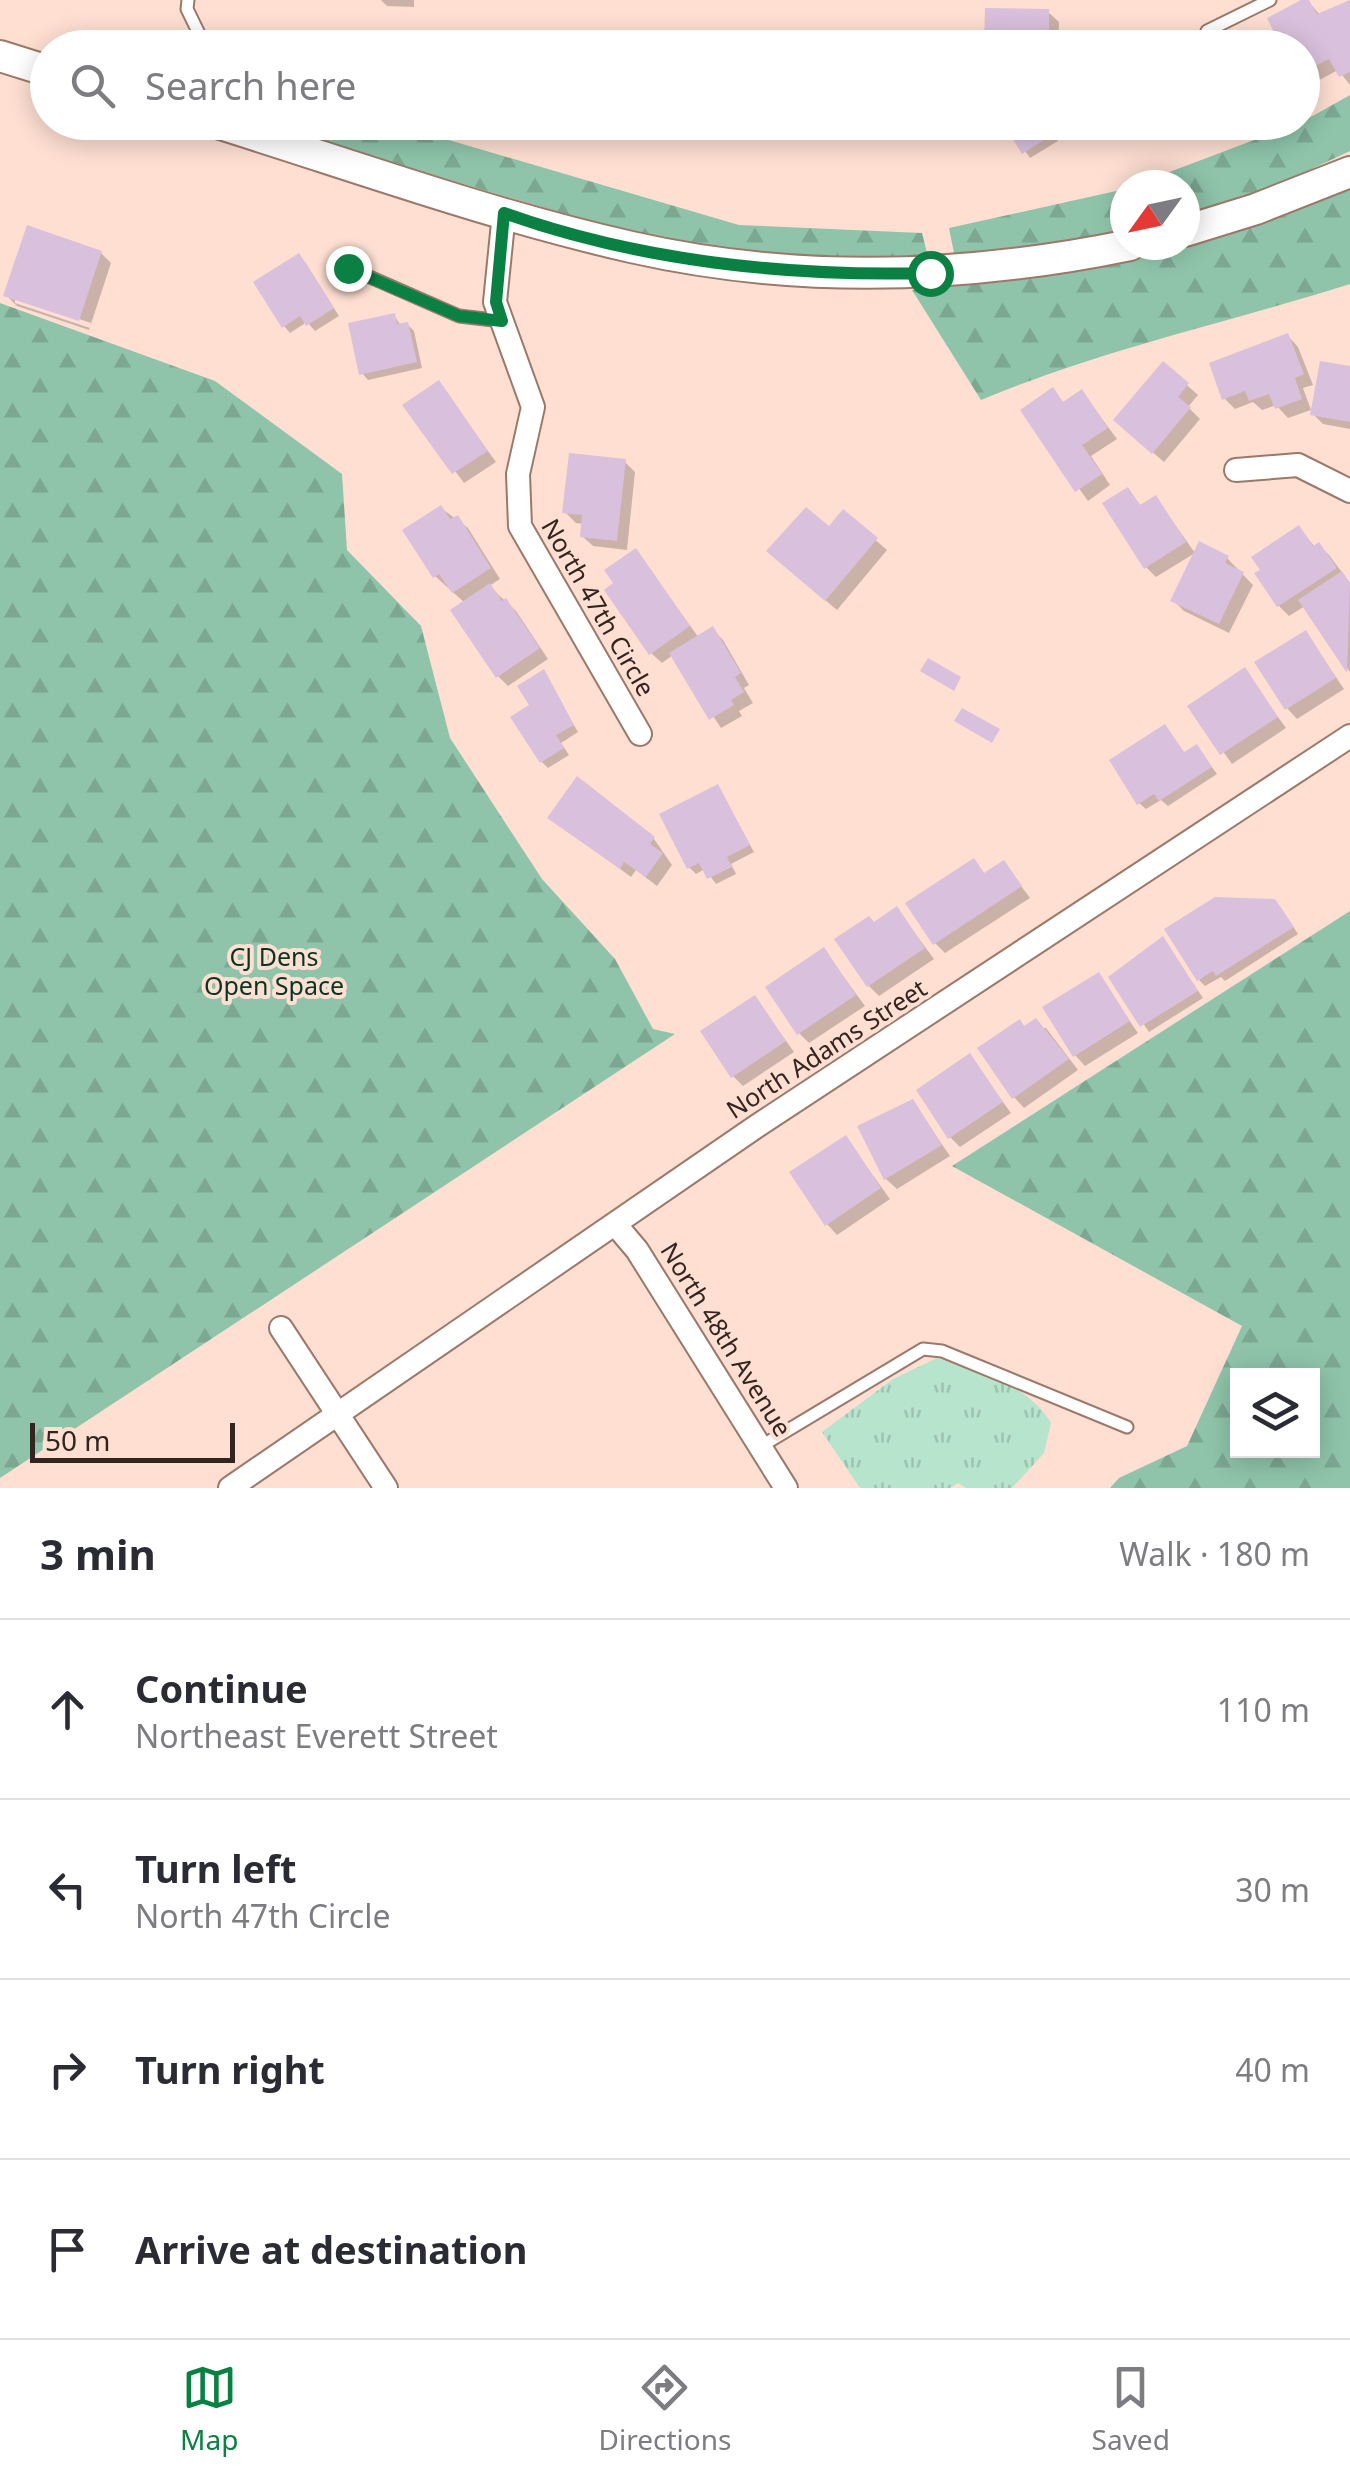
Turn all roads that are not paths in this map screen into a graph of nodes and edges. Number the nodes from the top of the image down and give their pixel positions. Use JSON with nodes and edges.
{"nodes":[{"id":1,"x":188,"y":0,"type":"edge"},
{"id":2,"x":1270,"y":0,"type":"edge"},
{"id":3,"x":197,"y":30,"type":"edge"},
{"id":4,"x":1209,"y":30,"type":"edge"},
{"id":5,"x":0,"y":56,"type":"edge"},
{"id":6,"x":30,"y":65,"type":"edge"},
{"id":7,"x":273,"y":140,"type":"edge"},
{"id":8,"x":1350,"y":172,"type":"edge"},
{"id":9,"x":504,"y":213,"type":"junction"},
{"id":10,"x":1200,"y":227,"type":"edge"},
{"id":11,"x":1110,"y":248,"type":"edge"},
{"id":12,"x":348,"y":268,"type":"dead end"},
{"id":13,"x":502,"y":321,"type":"junction"},
{"id":14,"x":1236,"y":470,"type":"dead end"},
{"id":15,"x":1348,"y":484,"type":"edge"},
{"id":16,"x":640,"y":734,"type":"dead end"},
{"id":17,"x":1350,"y":736,"type":"edge"},
{"id":18,"x":615,"y":1224,"type":"junction"},
{"id":19,"x":280,"y":1328,"type":"dead end"},
{"id":20,"x":336,"y":1412,"type":"junction"},
{"id":21,"x":1127,"y":1428,"type":"dead end"},
{"id":22,"x":763,"y":1445,"type":"junction"},
{"id":23,"x":230,"y":1488,"type":"edge"},
{"id":24,"x":386,"y":1488,"type":"edge"},
{"id":25,"x":786,"y":1488,"type":"edge"}],
"edges":[{"from":1,"to":3,"type":"lane"},
{"from":2,"to":4,"type":"lane"},
{"from":5,"to":6,"type":"main road"},
{"from":7,"to":9,"type":"main road"},
{"from":8,"to":10,"type":"main road"},
{"from":9,"to":11,"type":"main road"},
{"from":9,"to":13,"type":"street","name":"North 47th Circle"},
{"from":12,"to":13,"type":"lane"},
{"from":13,"to":16,"type":"street","name":"North 47th Circle"},
{"from":14,"to":15,"type":"street"},
{"from":17,"to":18,"type":"street","name":"North Adams Street"},
{"from":18,"to":20,"type":"street","name":"North Adams Street"},
{"from":18,"to":22,"type":"street","name":"North 48th Avenue"},
{"from":19,"to":20,"type":"street"},
{"from":20,"to":23,"type":"street","name":"North Adams Street"},
{"from":20,"to":24,"type":"street"},
{"from":21,"to":22,"type":"lane"},
{"from":22,"to":25,"type":"street","name":"North 48th Avenue"}]}
